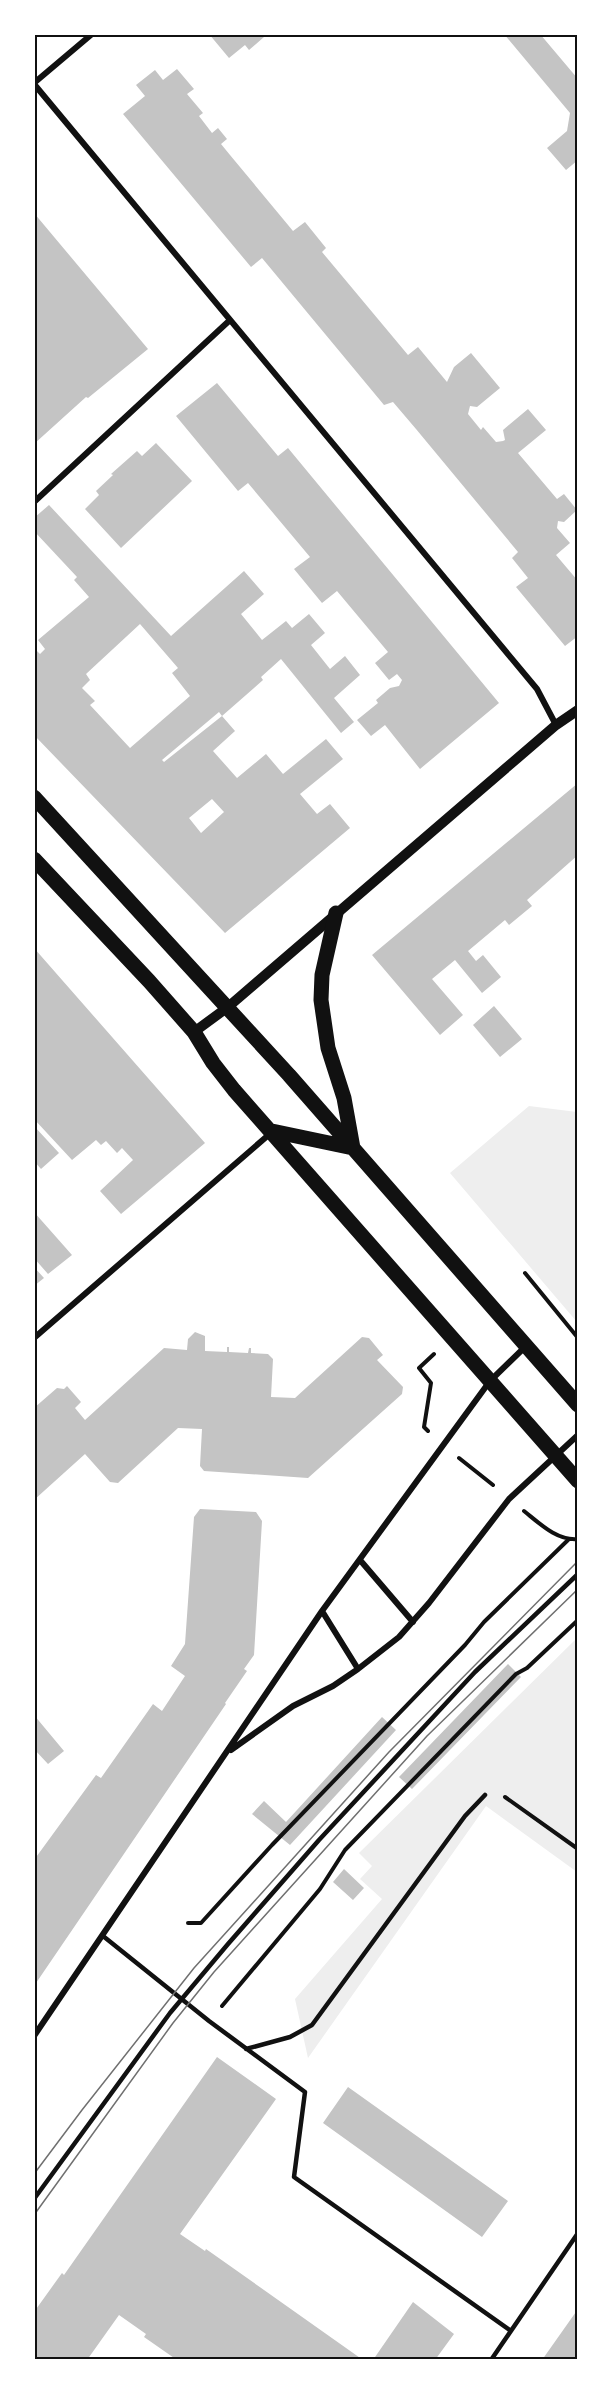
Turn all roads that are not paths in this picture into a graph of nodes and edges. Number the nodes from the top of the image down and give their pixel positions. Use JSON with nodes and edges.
{"nodes":[{"id":1,"x":92,"y":34,"type":"edge"},
{"id":2,"x":34,"y":83,"type":"edge"},
{"id":3,"x":230,"y":320,"type":"junction"},
{"id":4,"x":34,"y":502,"type":"edge"},
{"id":5,"x":578,"y":710,"type":"edge"},
{"id":6,"x":556,"y":725,"type":"junction"},
{"id":7,"x":34,"y":797,"type":"edge"},
{"id":8,"x":34,"y":859,"type":"edge"},
{"id":9,"x":336,"y":913,"type":"junction"},
{"id":10,"x":228,"y":1007,"type":"junction"},
{"id":11,"x":194,"y":1032,"type":"junction"},
{"id":12,"x":272,"y":1131,"type":"junction"},
{"id":13,"x":353,"y":1148,"type":"junction"},
{"id":14,"x":34,"y":1338,"type":"edge"},
{"id":15,"x":526,"y":1346,"type":"junction"},
{"id":16,"x":490,"y":1381,"type":"junction"},
{"id":17,"x":578,"y":1405,"type":"edge"},
{"id":18,"x":578,"y":1435,"type":"edge"},
{"id":19,"x":555,"y":1455,"type":"junction"},
{"id":20,"x":578,"y":1481,"type":"edge"},
{"id":21,"x":360,"y":1560,"type":"junction"},
{"id":22,"x":578,"y":1574,"type":"edge"},
{"id":23,"x":322,"y":1611,"type":"junction"},
{"id":24,"x":414,"y":1622,"type":"junction"},
{"id":25,"x":358,"y":1669,"type":"junction"},
{"id":26,"x":228,"y":1752,"type":"junction"},
{"id":27,"x":485,"y":1795,"type":"road end"},
{"id":28,"x":103,"y":1936,"type":"junction"},
{"id":29,"x":34,"y":2036,"type":"edge"},
{"id":30,"x":246,"y":2049,"type":"junction"},
{"id":31,"x":34,"y":2199,"type":"edge"},
{"id":32,"x":578,"y":2233,"type":"edge"},
{"id":33,"x":511,"y":2331,"type":"junction"},
{"id":34,"x":491,"y":2360,"type":"edge"}],
"edges":[{"from":1,"to":2,"type":"street"},
{"from":2,"to":3,"type":"street"},
{"from":3,"to":4,"type":"street"},
{"from":3,"to":6,"type":"street"},
{"from":5,"to":6,"type":"street"},
{"from":6,"to":9,"type":"street"},
{"from":7,"to":10,"type":"main road"},
{"from":8,"to":11,"type":"main road"},
{"from":9,"to":10,"type":"street"},
{"from":9,"to":13,"type":"main road"},
{"from":10,"to":11,"type":"street"},
{"from":10,"to":13,"type":"main road"},
{"from":11,"to":12,"type":"main road"},
{"from":12,"to":13,"type":"main road"},
{"from":12,"to":14,"type":"street"},
{"from":12,"to":16,"type":"main road"},
{"from":13,"to":15,"type":"main road"},
{"from":15,"to":16,"type":"street"},
{"from":15,"to":17,"type":"main road"},
{"from":16,"to":19,"type":"main road"},
{"from":16,"to":21,"type":"street"},
{"from":18,"to":19,"type":"street"},
{"from":19,"to":20,"type":"main road"},
{"from":19,"to":24,"type":"street"},
{"from":21,"to":23,"type":"street"},
{"from":21,"to":24,"type":"street"},
{"from":22,"to":31,"type":"lane"},
{"from":23,"to":25,"type":"street"},
{"from":23,"to":26,"type":"street"},
{"from":24,"to":25,"type":"street"},
{"from":25,"to":26,"type":"street"},
{"from":26,"to":28,"type":"street"},
{"from":27,"to":30,"type":"lane"},
{"from":28,"to":29,"type":"street"},
{"from":28,"to":30,"type":"lane"},
{"from":30,"to":33,"type":"lane"},
{"from":32,"to":33,"type":"lane"},
{"from":33,"to":34,"type":"lane"}]}
